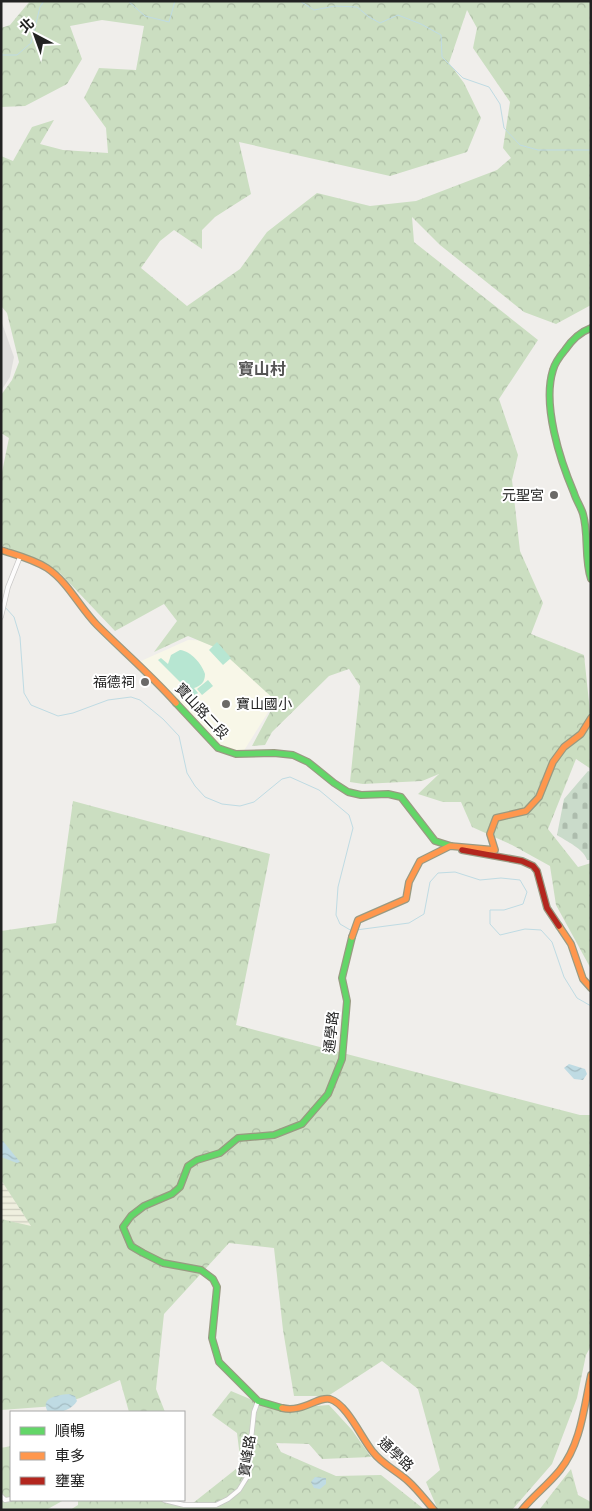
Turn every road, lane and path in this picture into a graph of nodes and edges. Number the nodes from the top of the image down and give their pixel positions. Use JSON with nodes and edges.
{"nodes":[{"id":1,"x":591,"y":328,"type":"edge"},
{"id":2,"x":1,"y":550,"type":"edge"},
{"id":3,"x":20,"y":557,"type":"junction"},
{"id":4,"x":591,"y":579,"type":"edge"},
{"id":5,"x":1,"y":617,"type":"edge"},
{"id":6,"x":591,"y":718,"type":"edge"},
{"id":7,"x":450,"y":846,"type":"junction"},
{"id":8,"x":591,"y":988,"type":"edge"},
{"id":9,"x":591,"y":1374,"type":"edge"},
{"id":10,"x":258,"y":1401,"type":"junction"},
{"id":11,"x":168,"y":1501,"type":"edge"},
{"id":12,"x":434,"y":1510,"type":"edge"},
{"id":13,"x":522,"y":1510,"type":"edge"}],
"edges":[{"from":1,"to":4,"type":"street"},
{"from":2,"to":3,"type":"street","name":"寶山路二段"},
{"from":3,"to":5,"type":"street"},
{"from":3,"to":7,"type":"street","name":"寶山路二段"},
{"from":6,"to":7,"type":"street"},
{"from":7,"to":8,"type":"street","name":"寶山路二段"},
{"from":7,"to":10,"type":"street","name":"通學路"},
{"from":9,"to":13,"type":"street"},
{"from":10,"to":11,"type":"street","name":"寶峰路"},
{"from":10,"to":12,"type":"street","name":"通學路"}]}
